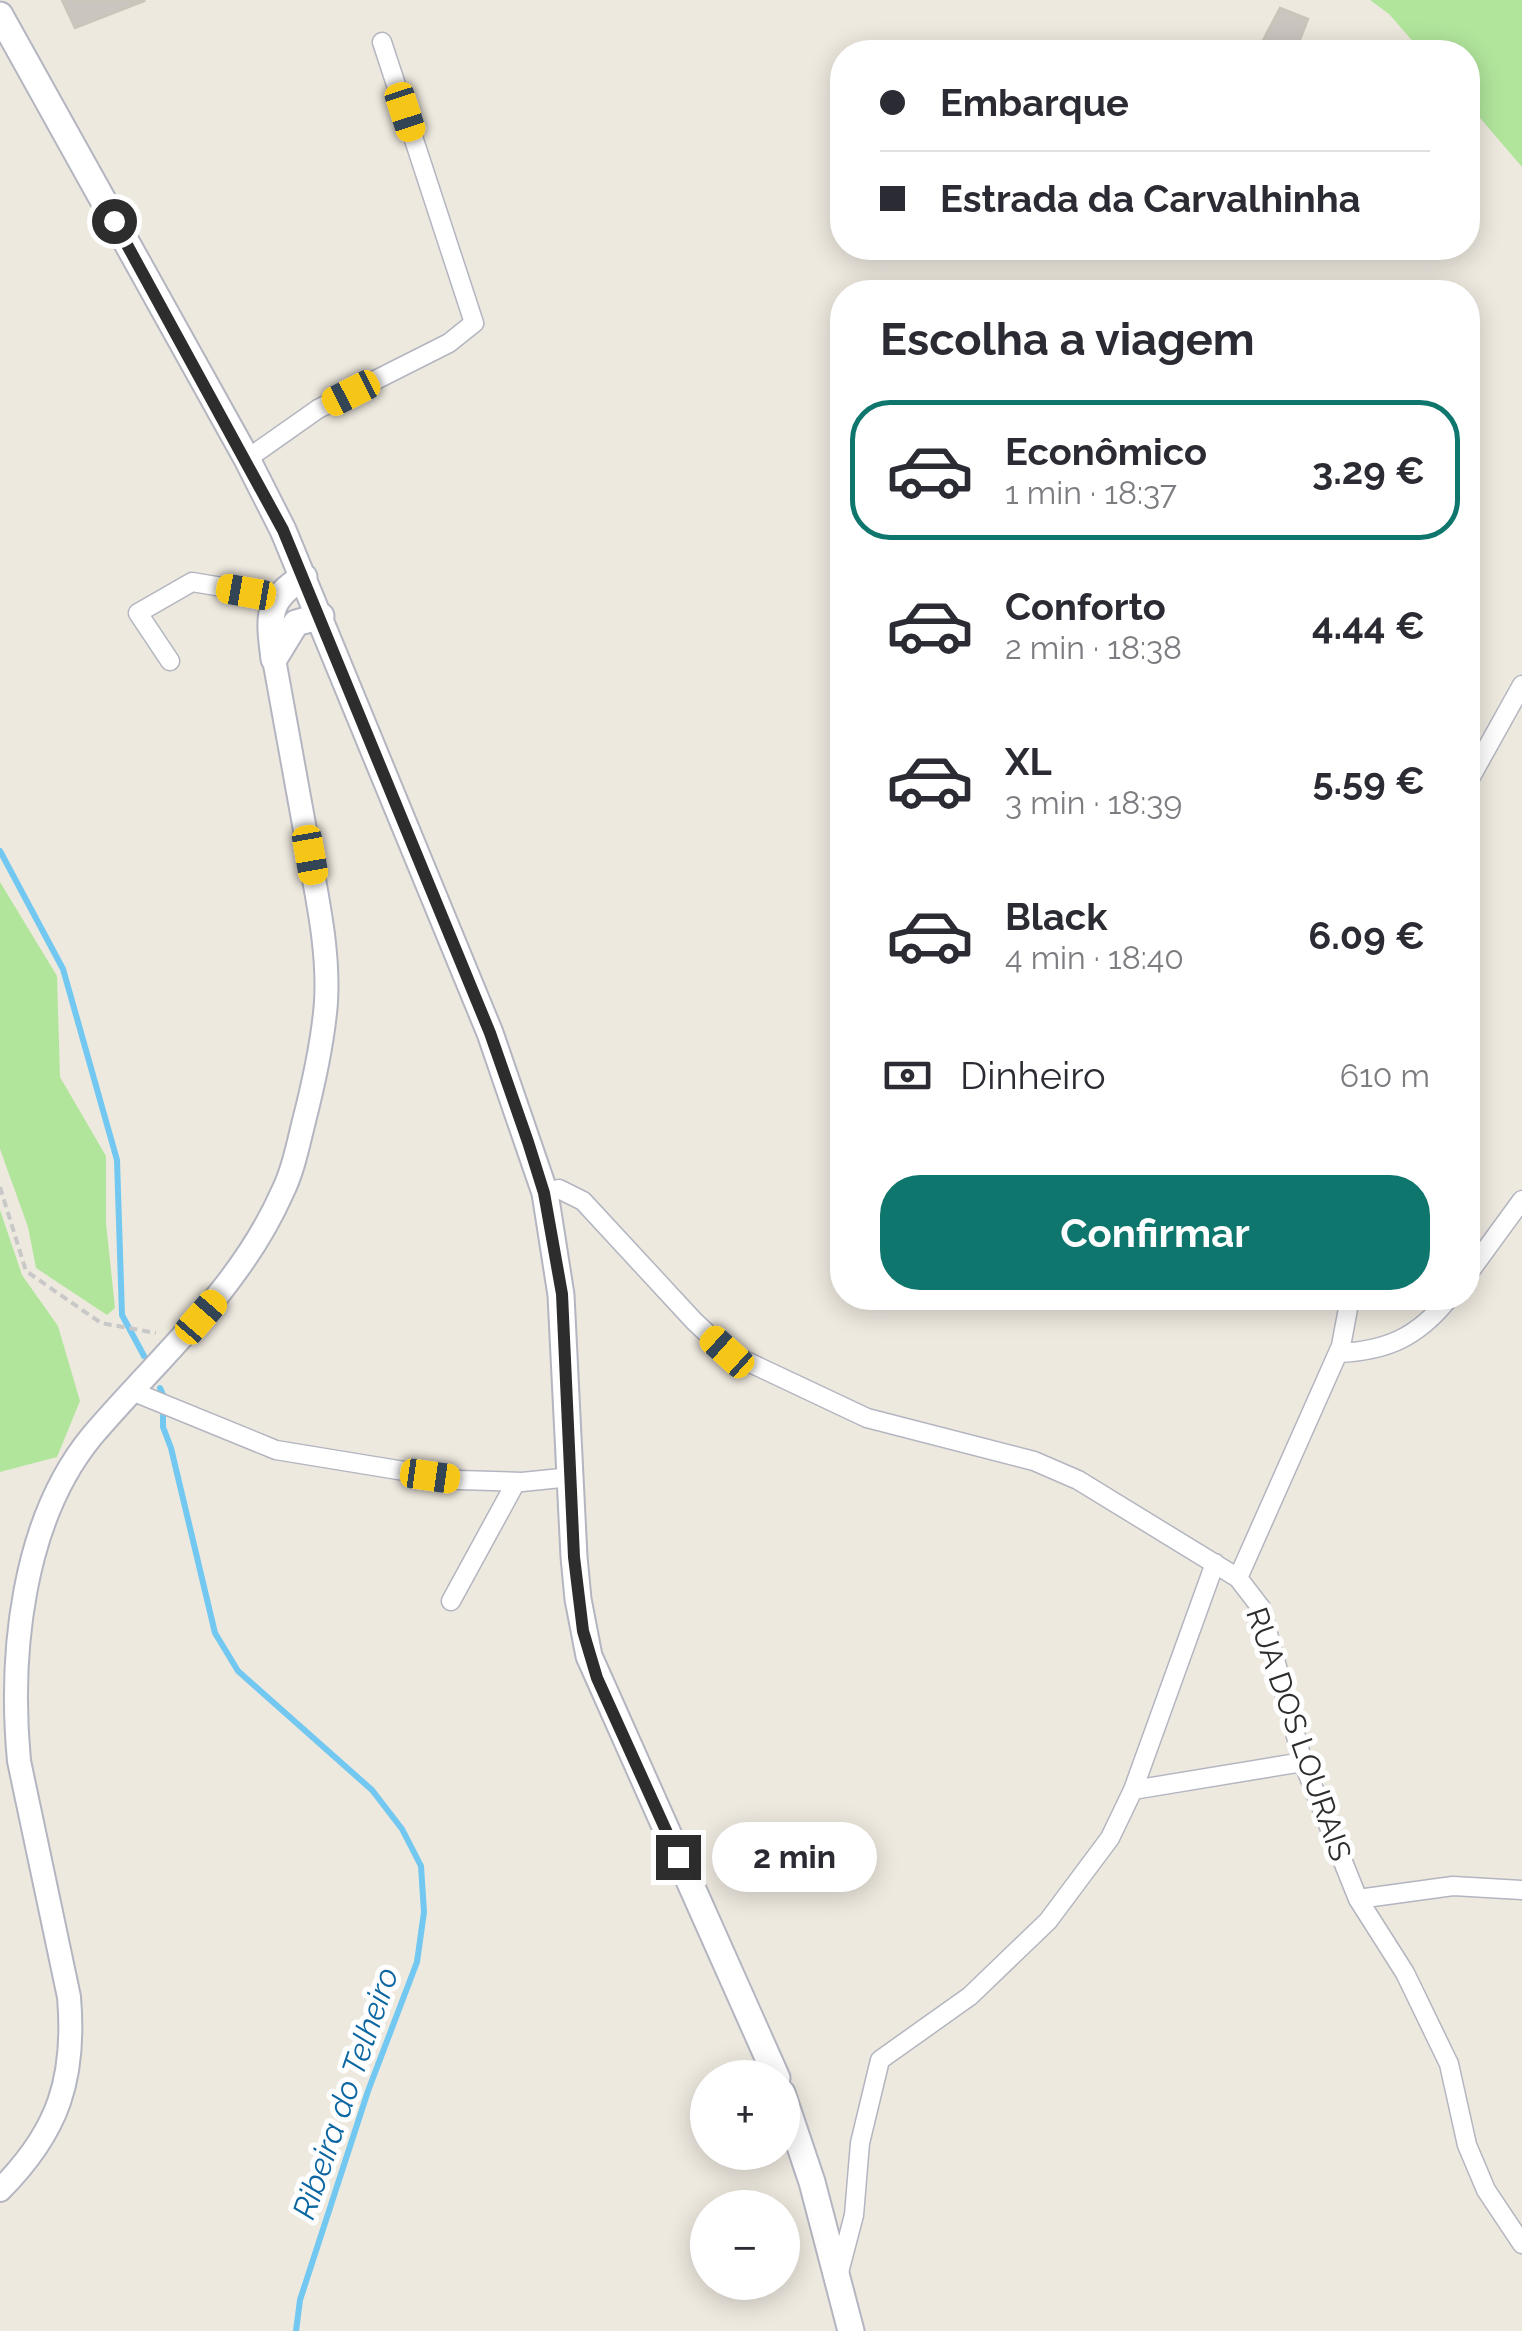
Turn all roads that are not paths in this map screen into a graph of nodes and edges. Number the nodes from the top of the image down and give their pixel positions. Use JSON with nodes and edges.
{"nodes":[{"id":1,"x":0,"y":15,"type":"edge"},
{"id":2,"x":382,"y":42,"type":"dead end"},
{"id":3,"x":247,"y":459,"type":"junction"},
{"id":4,"x":304,"y":576,"type":"junction"},
{"id":5,"x":275,"y":600,"type":"junction"},
{"id":6,"x":321,"y":616,"type":"junction"},
{"id":7,"x":296,"y":623,"type":"junction"},
{"id":8,"x":274,"y":659,"type":"junction"},
{"id":9,"x":170,"y":661,"type":"dead end"},
{"id":10,"x":1522,"y":684,"type":"edge"},
{"id":11,"x":1480,"y":760,"type":"edge"},
{"id":12,"x":544,"y":1193,"type":"junction"},
{"id":13,"x":1522,"y":1200,"type":"edge"},
{"id":14,"x":1480,"y":1258,"type":"edge"},
{"id":15,"x":1347,"y":1310,"type":"edge"},
{"id":16,"x":1436,"y":1310,"type":"edge"},
{"id":17,"x":1338,"y":1353,"type":"junction"},
{"id":18,"x":134,"y":1392,"type":"junction"},
{"id":19,"x":571,"y":1477,"type":"junction"},
{"id":20,"x":516,"y":1482,"type":"junction"},
{"id":21,"x":1215,"y":1563,"type":"junction"},
{"id":22,"x":1238,"y":1578,"type":"junction"},
{"id":23,"x":451,"y":1601,"type":"dead end"},
{"id":24,"x":1303,"y":1762,"type":"junction"},
{"id":25,"x":1133,"y":1790,"type":"junction"},
{"id":26,"x":1522,"y":1890,"type":"edge"},
{"id":27,"x":1358,"y":1899,"type":"junction"},
{"id":28,"x":770,"y":2060,"type":"edge"},
{"id":29,"x":800,"y":2146,"type":"edge"},
{"id":30,"x":0,"y":2190,"type":"edge"},
{"id":31,"x":1522,"y":2244,"type":"edge"},
{"id":32,"x":838,"y":2276,"type":"junction"},
{"id":33,"x":852,"y":2331,"type":"edge"}],
"edges":[{"from":1,"to":3,"type":"main road"},
{"from":2,"to":3,"type":"street"},
{"from":3,"to":4,"type":"main road"},
{"from":4,"to":5,"type":"main road"},
{"from":4,"to":6,"type":"main road"},
{"from":5,"to":7,"type":"main road"},
{"from":5,"to":8,"type":"main road"},
{"from":5,"to":9,"type":"street"},
{"from":6,"to":7,"type":"main road"},
{"from":6,"to":12,"type":"main road"},
{"from":7,"to":8,"type":"main road"},
{"from":8,"to":18,"type":"street"},
{"from":10,"to":11,"type":"street"},
{"from":12,"to":19,"type":"main road"},
{"from":12,"to":21,"type":"street","name":"RUA DOS LOURAIS"},
{"from":13,"to":14,"type":"street"},
{"from":15,"to":17,"type":"street"},
{"from":16,"to":17,"type":"street"},
{"from":17,"to":22,"type":"street"},
{"from":18,"to":20,"type":"street"},
{"from":18,"to":30,"type":"street"},
{"from":19,"to":20,"type":"street"},
{"from":19,"to":28,"type":"main road"},
{"from":20,"to":23,"type":"street"},
{"from":21,"to":22,"type":"street","name":"RUA DOS LOURAIS"},
{"from":21,"to":25,"type":"street"},
{"from":22,"to":24,"type":"street","name":"RUA DOS LOURAIS"},
{"from":24,"to":25,"type":"street"},
{"from":24,"to":27,"type":"street","name":"RUA DOS LOURAIS"},
{"from":25,"to":32,"type":"street"},
{"from":26,"to":27,"type":"street"},
{"from":27,"to":31,"type":"street","name":"RUA DOS LOURAIS"},
{"from":29,"to":32,"type":"main road"},
{"from":32,"to":33,"type":"main road"}]}
